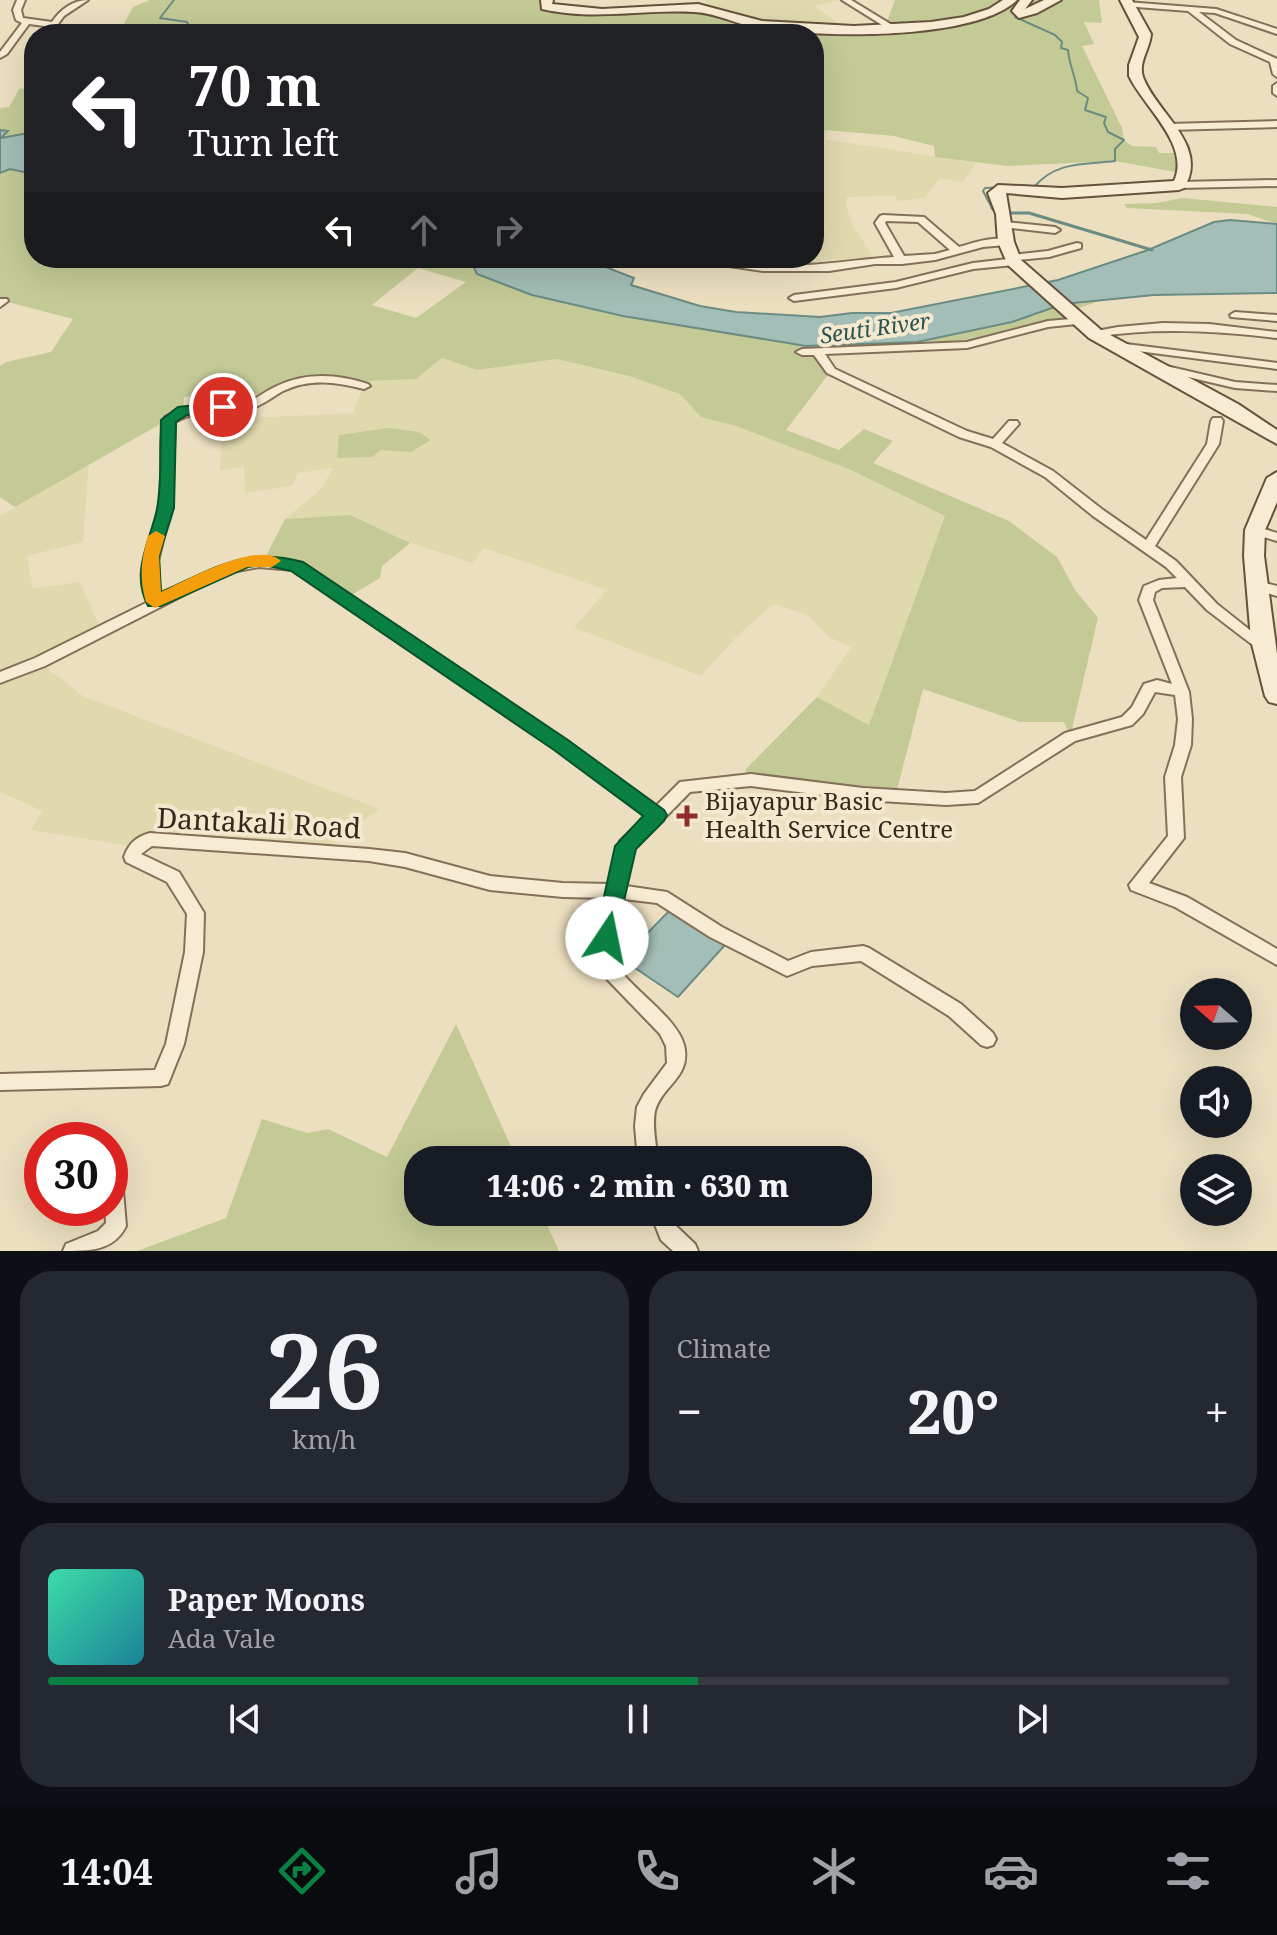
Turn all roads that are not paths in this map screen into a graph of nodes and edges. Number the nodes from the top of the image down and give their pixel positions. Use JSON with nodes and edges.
{"nodes":[{"id":1,"x":21,"y":0,"type":"edge"},
{"id":2,"x":84,"y":0,"type":"edge"},
{"id":3,"x":547,"y":0,"type":"edge"},
{"id":4,"x":846,"y":0,"type":"edge"},
{"id":5,"x":1011,"y":0,"type":"edge"},
{"id":6,"x":1026,"y":0,"type":"edge"},
{"id":7,"x":1055,"y":0,"type":"edge"},
{"id":8,"x":1200,"y":0,"type":"edge"},
{"id":9,"x":1126,"y":2,"type":"edge"},
{"id":10,"x":1190,"y":9,"type":"junction"},
{"id":11,"x":26,"y":23,"type":"joint"},
{"id":12,"x":24,"y":24,"type":"edge"},
{"id":13,"x":40,"y":24,"type":"edge"},
{"id":14,"x":55,"y":24,"type":"edge"},
{"id":15,"x":757,"y":24,"type":"edge"},
{"id":16,"x":824,"y":28,"type":"edge"},
{"id":17,"x":893,"y":28,"type":"junction"},
{"id":18,"x":1277,"y":32,"type":"edge"},
{"id":19,"x":0,"y":56,"type":"edge"},
{"id":20,"x":1277,"y":74,"type":"edge"},
{"id":21,"x":1277,"y":86,"type":"edge"},
{"id":22,"x":1277,"y":93,"type":"edge"},
{"id":23,"x":1277,"y":124,"type":"edge"},
{"id":24,"x":1168,"y":127,"type":"junction"},
{"id":25,"x":1277,"y":183,"type":"edge"},
{"id":26,"x":1179,"y":185,"type":"junction"},
{"id":27,"x":1055,"y":230,"type":"dead end"},
{"id":28,"x":1009,"y":240,"type":"junction"},
{"id":29,"x":1077,"y":246,"type":"dead end"},
{"id":30,"x":957,"y":251,"type":"junction"},
{"id":31,"x":902,"y":261,"type":"junction"},
{"id":32,"x":824,"y":267,"type":"edge"},
{"id":33,"x":763,"y":268,"type":"edge"},
{"id":34,"x":809,"y":268,"type":"edge"},
{"id":35,"x":794,"y":298,"type":"dead end"},
{"id":36,"x":1235,"y":315,"type":"dead end"},
{"id":37,"x":1076,"y":316,"type":"junction"},
{"id":38,"x":1277,"y":318,"type":"edge"},
{"id":39,"x":1095,"y":334,"type":"junction"},
{"id":40,"x":1277,"y":335,"type":"edge"},
{"id":41,"x":1114,"y":346,"type":"junction"},
{"id":42,"x":802,"y":352,"type":"dead end"},
{"id":43,"x":818,"y":353,"type":"junction"},
{"id":44,"x":1277,"y":366,"type":"edge"},
{"id":45,"x":1158,"y":367,"type":"junction"},
{"id":46,"x":364,"y":386,"type":"dead end"},
{"id":47,"x":1277,"y":388,"type":"edge"},
{"id":48,"x":1217,"y":421,"type":"dead end"},
{"id":49,"x":1013,"y":424,"type":"dead end"},
{"id":50,"x":1277,"y":438,"type":"edge"},
{"id":51,"x":995,"y":444,"type":"junction"},
{"id":52,"x":1275,"y":487,"type":"edge"},
{"id":53,"x":1255,"y":530,"type":"junction"},
{"id":54,"x":1277,"y":537,"type":"edge"},
{"id":55,"x":1148,"y":547,"type":"junction"},
{"id":56,"x":1186,"y":582,"type":"junction"},
{"id":57,"x":1267,"y":588,"type":"edge"},
{"id":58,"x":155,"y":602,"type":"junction"},
{"id":59,"x":1264,"y":646,"type":"junction"},
{"id":60,"x":0,"y":678,"type":"edge"},
{"id":61,"x":1182,"y":692,"type":"junction"},
{"id":62,"x":1277,"y":696,"type":"edge"},
{"id":63,"x":657,"y":815,"type":"junction"},
{"id":64,"x":616,"y":891,"type":"junction"},
{"id":65,"x":1277,"y":958,"type":"edge"},
{"id":66,"x":987,"y":1039,"type":"dead end"},
{"id":67,"x":0,"y":1082,"type":"edge"},
{"id":68,"x":647,"y":1146,"type":"edge"},
{"id":69,"x":116,"y":1226,"type":"edge"},
{"id":70,"x":665,"y":1226,"type":"edge"},
{"id":71,"x":73,"y":1251,"type":"edge"},
{"id":72,"x":688,"y":1251,"type":"edge"}],
"edges":[{"from":1,"to":11,"type":"street"},
{"from":2,"to":14,"type":"street"},
{"from":3,"to":15,"type":"street"},
{"from":4,"to":17,"type":"street"},
{"from":5,"to":17,"type":"street"},
{"from":6,"to":7,"type":"street"},
{"from":8,"to":10,"type":"street"},
{"from":9,"to":10,"type":"street"},
{"from":9,"to":24,"type":"street"},
{"from":10,"to":18,"type":"street"},
{"from":10,"to":20,"type":"street"},
{"from":11,"to":13,"type":"street"},
{"from":12,"to":19,"type":"street"},
{"from":16,"to":17,"type":"street"},
{"from":21,"to":22,"type":"street"},
{"from":23,"to":24,"type":"street"},
{"from":24,"to":26,"type":"street"},
{"from":25,"to":26,"type":"street"},
{"from":26,"to":28,"type":"street"},
{"from":27,"to":28,"type":"street"},
{"from":28,"to":29,"type":"street"},
{"from":28,"to":30,"type":"street"},
{"from":28,"to":35,"type":"street"},
{"from":28,"to":37,"type":"street"},
{"from":30,"to":31,"type":"street"},
{"from":30,"to":31,"type":"street"},
{"from":31,"to":32,"type":"street"},
{"from":33,"to":34,"type":"street"},
{"from":36,"to":38,"type":"street"},
{"from":37,"to":39,"type":"street"},
{"from":37,"to":43,"type":"street"},
{"from":39,"to":40,"type":"street"},
{"from":39,"to":41,"type":"street"},
{"from":41,"to":44,"type":"street"},
{"from":41,"to":45,"type":"street"},
{"from":42,"to":43,"type":"street"},
{"from":43,"to":51,"type":"street"},
{"from":45,"to":47,"type":"street"},
{"from":45,"to":50,"type":"street"},
{"from":46,"to":58,"type":"street"},
{"from":48,"to":55,"type":"street"},
{"from":49,"to":51,"type":"street"},
{"from":51,"to":55,"type":"street"},
{"from":52,"to":53,"type":"street"},
{"from":53,"to":54,"type":"street"},
{"from":53,"to":57,"type":"street"},
{"from":55,"to":56,"type":"street"},
{"from":56,"to":59,"type":"street"},
{"from":56,"to":61,"type":"street"},
{"from":57,"to":59,"type":"street"},
{"from":58,"to":60,"type":"street"},
{"from":58,"to":63,"type":"street"},
{"from":59,"to":62,"type":"street"},
{"from":61,"to":63,"type":"street"},
{"from":61,"to":65,"type":"street"},
{"from":63,"to":64,"type":"street"},
{"from":64,"to":66,"type":"street"},
{"from":64,"to":67,"type":"street","name":"Dantakali Road"},
{"from":64,"to":68,"type":"street"},
{"from":69,"to":71,"type":"street"},
{"from":70,"to":72,"type":"street"}]}
